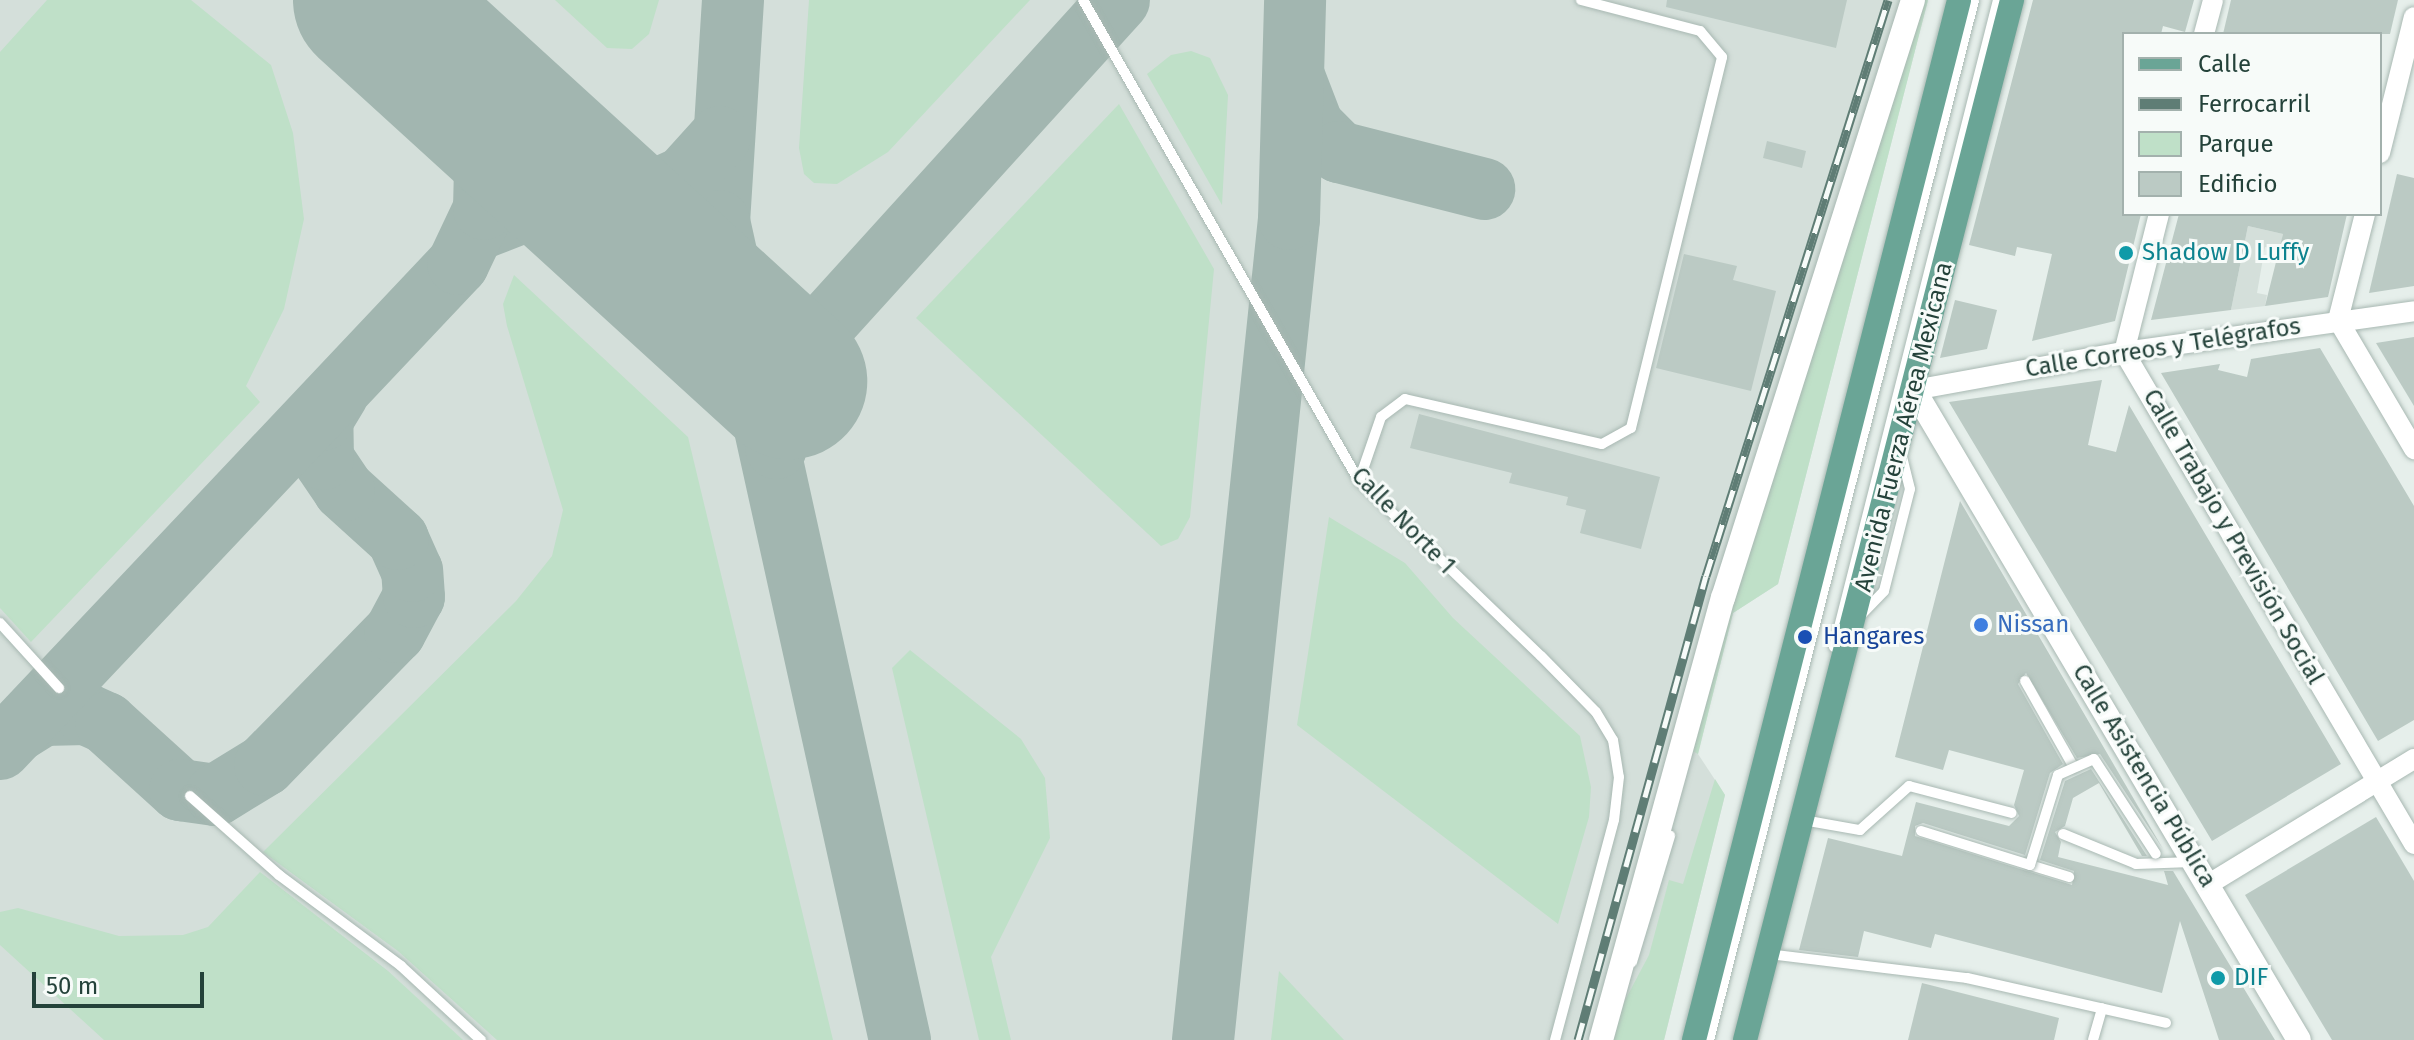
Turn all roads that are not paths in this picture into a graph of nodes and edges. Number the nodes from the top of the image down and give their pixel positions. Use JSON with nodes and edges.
{"nodes":[{"id":1,"x":1083,"y":0,"type":"edge"},
{"id":2,"x":1581,"y":0,"type":"edge"},
{"id":3,"x":1913,"y":0,"type":"edge"},
{"id":4,"x":1959,"y":0,"type":"edge"},
{"id":5,"x":1974,"y":0,"type":"edge"},
{"id":6,"x":1998,"y":0,"type":"edge"},
{"id":7,"x":2012,"y":0,"type":"edge"},
{"id":8,"x":2213,"y":0,"type":"edge"},
{"id":9,"x":2414,"y":17,"type":"edge"},
{"id":10,"x":2205,"y":32,"type":"edge"},
{"id":11,"x":2382,"y":145,"type":"edge"},
{"id":12,"x":2158,"y":216,"type":"edge"},
{"id":13,"x":2364,"y":216,"type":"edge"},
{"id":14,"x":2414,"y":311,"type":"edge"},
{"id":15,"x":2338,"y":320,"type":"junction"},
{"id":16,"x":2124,"y":352,"type":"junction"},
{"id":17,"x":1914,"y":390,"type":"junction"},
{"id":18,"x":2414,"y":449,"type":"edge"},
{"id":19,"x":1359,"y":481,"type":"junction"},
{"id":20,"x":0,"y":623,"type":"edge"},
{"id":21,"x":2025,"y":681,"type":"dead end"},
{"id":22,"x":59,"y":688,"type":"dead end"},
{"id":23,"x":2414,"y":759,"type":"edge"},
{"id":24,"x":2073,"y":766,"type":"junction"},
{"id":25,"x":2376,"y":781,"type":"junction"},
{"id":26,"x":190,"y":796,"type":"dead end"},
{"id":27,"x":2012,"y":813,"type":"dead end"},
{"id":28,"x":1803,"y":820,"type":"junction"},
{"id":29,"x":1921,"y":831,"type":"dead end"},
{"id":30,"x":2063,"y":834,"type":"dead end"},
{"id":31,"x":2414,"y":844,"type":"edge"},
{"id":32,"x":2194,"y":862,"type":"junction"},
{"id":33,"x":2030,"y":865,"type":"junction"},
{"id":34,"x":2162,"y":865,"type":"junction"},
{"id":35,"x":2069,"y":877,"type":"dead end"},
{"id":36,"x":2209,"y":884,"type":"junction"},
{"id":37,"x":1768,"y":954,"type":"junction"},
{"id":38,"x":2102,"y":1008,"type":"junction"},
{"id":39,"x":2166,"y":1023,"type":"dead end"},
{"id":40,"x":481,"y":1040,"type":"edge"},
{"id":41,"x":1555,"y":1040,"type":"edge"},
{"id":42,"x":1601,"y":1040,"type":"edge"},
{"id":43,"x":1694,"y":1040,"type":"edge"},
{"id":44,"x":1709,"y":1040,"type":"edge"},
{"id":45,"x":1733,"y":1040,"type":"edge"},
{"id":46,"x":1745,"y":1040,"type":"edge"},
{"id":47,"x":2093,"y":1040,"type":"edge"},
{"id":48,"x":2299,"y":1040,"type":"edge"}],
"edges":[{"from":1,"to":19,"type":"lane","name":"Calle Norte 1"},
{"from":2,"to":19,"type":"lane"},
{"from":3,"to":42,"type":"street"},
{"from":4,"to":43,"type":"main road"},
{"from":5,"to":44,"type":"lane"},
{"from":6,"to":45,"type":"lane"},
{"from":7,"to":17,"type":"main road","name":"Avenida Fuerza Aérea Mexicana"},
{"from":8,"to":10,"type":"street"},
{"from":9,"to":11,"type":"street"},
{"from":12,"to":16,"type":"street"},
{"from":13,"to":15,"type":"street"},
{"from":14,"to":15,"type":"street","name":"Calle Correos y Telégrafos"},
{"from":15,"to":16,"type":"street","name":"Calle Correos y Telégrafos"},
{"from":15,"to":18,"type":"street"},
{"from":16,"to":17,"type":"street","name":"Calle Correos y Telégrafos"},
{"from":16,"to":25,"type":"street","name":"Calle Trabajo y Previsión Social"},
{"from":17,"to":28,"type":"main road","name":"Avenida Fuerza Aérea Mexicana"},
{"from":17,"to":32,"type":"street","name":"Calle Asistencia Pública"},
{"from":19,"to":41,"type":"lane","name":"Calle Norte 1"},
{"from":20,"to":22,"type":"lane"},
{"from":21,"to":24,"type":"lane"},
{"from":23,"to":25,"type":"street"},
{"from":24,"to":33,"type":"lane","bridge":true},
{"from":24,"to":34,"type":"lane","bridge":true},
{"from":25,"to":31,"type":"street","name":"Calle Trabajo y Previsión Social"},
{"from":25,"to":36,"type":"street"},
{"from":26,"to":40,"type":"lane"},
{"from":27,"to":28,"type":"lane"},
{"from":28,"to":37,"type":"main road","name":"Avenida Fuerza Aérea Mexicana"},
{"from":29,"to":33,"type":"lane","bridge":true},
{"from":30,"to":34,"type":"lane"},
{"from":32,"to":34,"type":"lane"},
{"from":32,"to":36,"type":"street","name":"Calle Asistencia Pública"},
{"from":33,"to":35,"type":"lane"},
{"from":36,"to":48,"type":"street","name":"Calle Asistencia Pública"},
{"from":37,"to":38,"type":"lane"},
{"from":37,"to":46,"type":"main road","name":"Avenida Fuerza Aérea Mexicana"},
{"from":38,"to":39,"type":"lane"},
{"from":38,"to":47,"type":"lane"}]}
